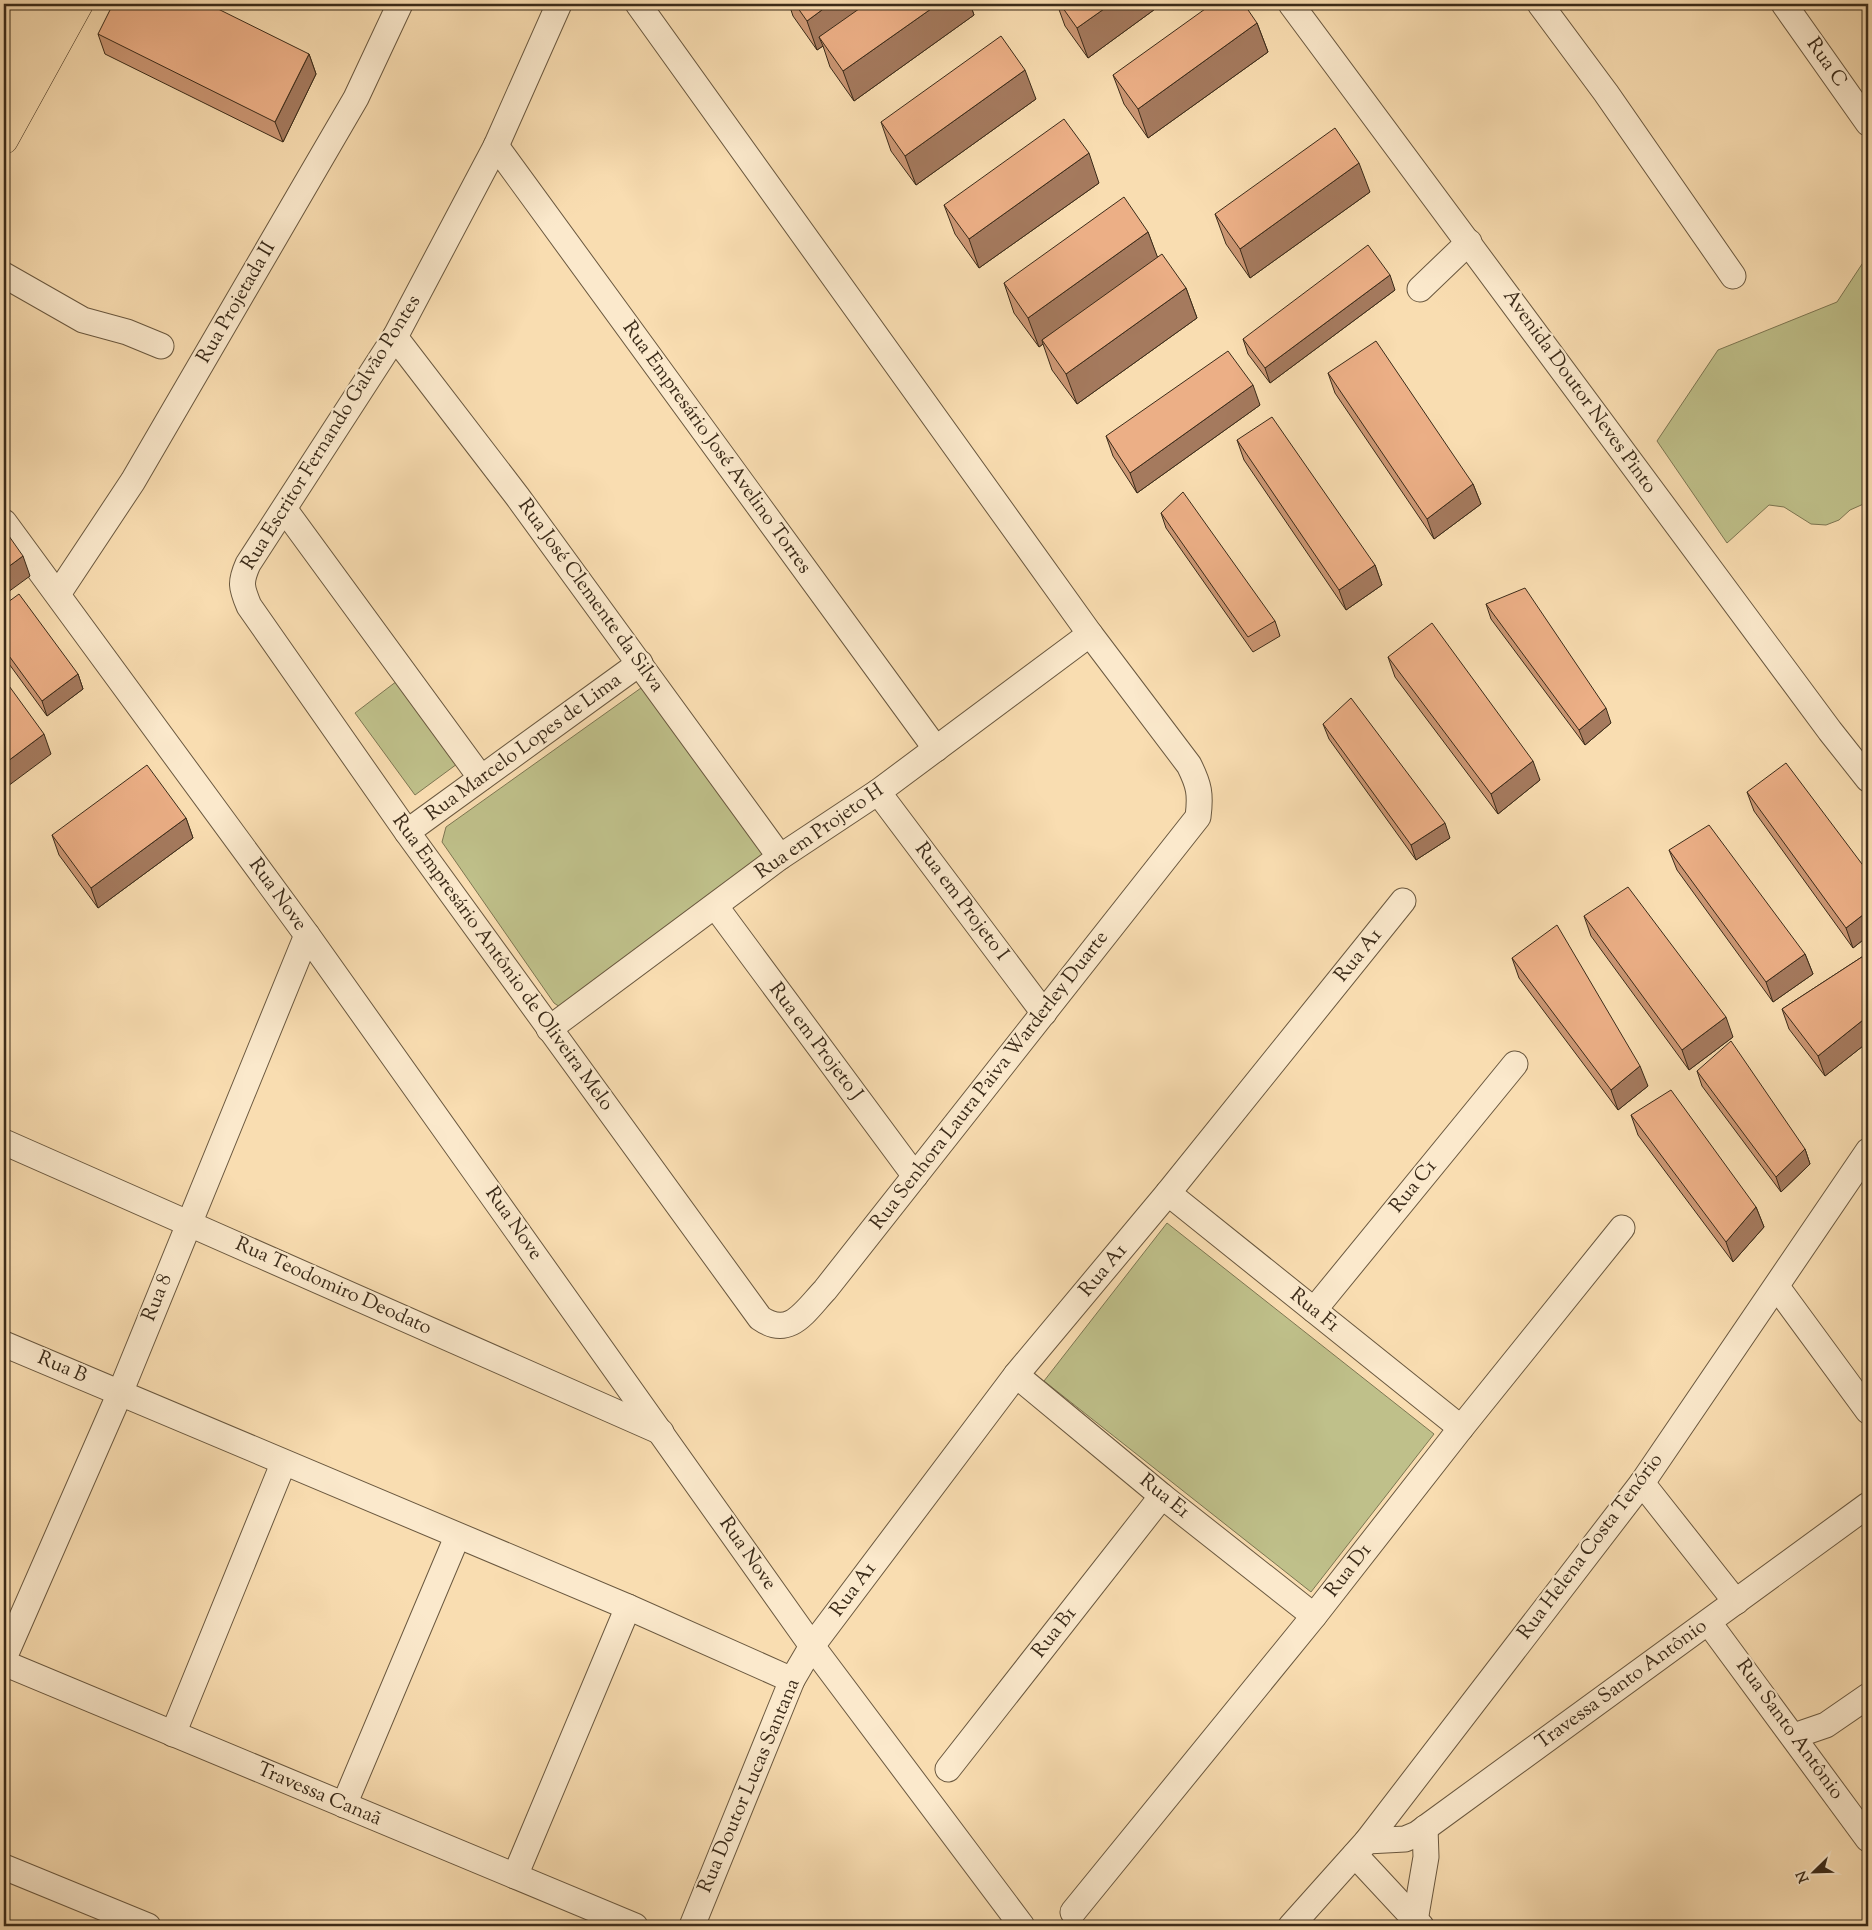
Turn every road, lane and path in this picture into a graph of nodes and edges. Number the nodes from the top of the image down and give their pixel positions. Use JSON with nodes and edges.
{"nodes":[{"id":1,"x":27,"y":4,"type":"edge"},
{"id":2,"x":55,"y":4,"type":"edge"},
{"id":3,"x":79,"y":4,"type":"edge"},
{"id":4,"x":400,"y":4,"type":"edge"},
{"id":5,"x":558,"y":4,"type":"edge"},
{"id":6,"x":638,"y":4,"type":"edge"},
{"id":7,"x":1540,"y":4,"type":"edge"},
{"id":8,"x":1784,"y":4,"type":"edge"},
{"id":9,"x":1299,"y":6,"type":"edge"},
{"id":10,"x":4,"y":43,"type":"edge"},
{"id":11,"x":4,"y":88,"type":"edge"},
{"id":12,"x":1868,"y":123,"type":"edge"},
{"id":13,"x":4,"y":140,"type":"edge"},
{"id":14,"x":496,"y":146,"type":"junction"},
{"id":15,"x":1469,"y":242,"type":"junction"},
{"id":16,"x":4,"y":274,"type":"edge"},
{"id":17,"x":1733,"y":276,"type":"dead end"},
{"id":18,"x":1420,"y":290,"type":"dead end"},
{"id":19,"x":395,"y":338,"type":"junction"},
{"id":20,"x":161,"y":346,"type":"dead end"},
{"id":21,"x":285,"y":510,"type":"junction"},
{"id":22,"x":4,"y":522,"type":"edge"},
{"id":23,"x":244,"y":593,"type":"joint"},
{"id":24,"x":58,"y":594,"type":"junction"},
{"id":25,"x":1090,"y":634,"type":"junction"},
{"id":26,"x":640,"y":664,"type":"junction"},
{"id":27,"x":936,"y":749,"type":"junction"},
{"id":28,"x":481,"y":778,"type":"junction"},
{"id":29,"x":1868,"y":779,"type":"edge"},
{"id":30,"x":878,"y":792,"type":"junction"},
{"id":31,"x":407,"y":832,"type":"junction"},
{"id":32,"x":780,"y":857,"type":"junction"},
{"id":33,"x":1403,"y":901,"type":"dead end"},
{"id":34,"x":716,"y":907,"type":"junction"},
{"id":35,"x":307,"y":935,"type":"junction"},
{"id":36,"x":1044,"y":1013,"type":"junction"},
{"id":37,"x":549,"y":1029,"type":"junction"},
{"id":38,"x":1515,"y":1064,"type":"dead end"},
{"id":39,"x":4,"y":1142,"type":"edge"},
{"id":40,"x":1868,"y":1151,"type":"edge"},
{"id":41,"x":915,"y":1176,"type":"junction"},
{"id":42,"x":1168,"y":1194,"type":"junction"},
{"id":43,"x":188,"y":1222,"type":"junction"},
{"id":44,"x":1622,"y":1228,"type":"dead end"},
{"id":45,"x":1777,"y":1287,"type":"junction"},
{"id":46,"x":1314,"y":1310,"type":"junction"},
{"id":47,"x":770,"y":1326,"type":"joint"},
{"id":48,"x":4,"y":1344,"type":"edge"},
{"id":49,"x":1016,"y":1375,"type":"junction"},
{"id":50,"x":120,"y":1393,"type":"junction"},
{"id":51,"x":1868,"y":1411,"type":"edge"},
{"id":52,"x":1461,"y":1428,"type":"junction"},
{"id":53,"x":661,"y":1432,"type":"junction"},
{"id":54,"x":283,"y":1464,"type":"junction"},
{"id":55,"x":1642,"y":1483,"type":"junction"},
{"id":56,"x":1162,"y":1496,"type":"junction"},
{"id":57,"x":1868,"y":1505,"type":"edge"},
{"id":58,"x":457,"y":1537,"type":"junction"},
{"id":59,"x":1736,"y":1602,"type":"junction"},
{"id":60,"x":628,"y":1607,"type":"junction"},
{"id":61,"x":1314,"y":1616,"type":"junction"},
{"id":62,"x":1709,"y":1623,"type":"junction"},
{"id":63,"x":812,"y":1646,"type":"junction"},
{"id":64,"x":4,"y":1658,"type":"edge"},
{"id":65,"x":4,"y":1663,"type":"edge"},
{"id":66,"x":792,"y":1680,"type":"junction"},
{"id":67,"x":1868,"y":1696,"type":"edge"},
{"id":68,"x":173,"y":1734,"type":"junction"},
{"id":69,"x":1794,"y":1736,"type":"junction"},
{"id":70,"x":948,"y":1769,"type":"dead end"},
{"id":71,"x":344,"y":1805,"type":"junction"},
{"id":72,"x":1425,"y":1828,"type":"junction"},
{"id":73,"x":1868,"y":1838,"type":"edge"},
{"id":74,"x":1361,"y":1848,"type":"junction"},
{"id":75,"x":4,"y":1867,"type":"edge"},
{"id":76,"x":515,"y":1876,"type":"junction"},
{"id":77,"x":1073,"y":1912,"type":"dead end"},
{"id":78,"x":1418,"y":1923,"type":"edge"},
{"id":79,"x":148,"y":1926,"type":"edge"},
{"id":80,"x":635,"y":1926,"type":"edge"},
{"id":81,"x":692,"y":1926,"type":"edge"},
{"id":82,"x":1022,"y":1926,"type":"edge"},
{"id":83,"x":1290,"y":1926,"type":"edge"}],
"edges":[{"from":1,"to":10,"type":"main road"},
{"from":2,"to":11,"type":"main road"},
{"from":3,"to":13,"type":"main road"},
{"from":4,"to":24,"type":"street","name":"Rua Projetada II"},
{"from":5,"to":14,"type":"street","name":"Rua Escritor Fernando Galvão Pontes"},
{"from":6,"to":25,"type":"street"},
{"from":7,"to":17,"type":"street"},
{"from":8,"to":12,"type":"street","name":"Rua C"},
{"from":9,"to":15,"type":"street","name":"Avenida Doutor Neves Pinto"},
{"from":14,"to":19,"type":"street","name":"Rua Escritor Fernando Galvão Pontes"},
{"from":14,"to":27,"type":"street","name":"Rua Empresário José Avelino Torres"},
{"from":15,"to":18,"type":"street"},
{"from":15,"to":29,"type":"street","name":"Avenida Doutor Neves Pinto"},
{"from":16,"to":20,"type":"street"},
{"from":19,"to":21,"type":"street","name":"Rua Escritor Fernando Galvão Pontes"},
{"from":19,"to":26,"type":"street","name":"Rua José Clemente da Silva"},
{"from":21,"to":23,"type":"street","name":"Rua Escritor Fernando Galvão Pontes"},
{"from":21,"to":28,"type":"street"},
{"from":22,"to":24,"type":"street","name":"Rua Nove"},
{"from":23,"to":31,"type":"street","name":"Rua Empresário Antônio de Oliveira Melo"},
{"from":24,"to":35,"type":"street","name":"Rua Nove"},
{"from":25,"to":27,"type":"street","name":"Rua em Projeto H"},
{"from":25,"to":36,"type":"street","name":"Rua Senhora Laura Paiva Warderley Duarte"},
{"from":26,"to":28,"type":"street","name":"Rua Marcelo Lopes de Lima"},
{"from":26,"to":32,"type":"street","name":"Rua José Clemente da Silva"},
{"from":27,"to":30,"type":"street","name":"Rua em Projeto H"},
{"from":28,"to":31,"type":"street","name":"Rua Marcelo Lopes de Lima"},
{"from":30,"to":32,"type":"street","name":"Rua em Projeto H"},
{"from":30,"to":36,"type":"street","name":"Rua em Projeto I"},
{"from":31,"to":37,"type":"street","name":"Rua Empresário Antônio de Oliveira Melo"},
{"from":32,"to":34,"type":"street","name":"Rua em Projeto H"},
{"from":33,"to":42,"type":"street","name":"Rua A1"},
{"from":34,"to":37,"type":"street","name":"Rua em Projeto H"},
{"from":34,"to":41,"type":"street","name":"Rua em Projeto J"},
{"from":35,"to":43,"type":"street","name":"Rua 8"},
{"from":35,"to":53,"type":"street","name":"Rua Nove"},
{"from":36,"to":41,"type":"street","name":"Rua Senhora Laura Paiva Warderley Duarte"},
{"from":37,"to":47,"type":"street","name":"Rua Empresário Antônio de Oliveira Melo"},
{"from":38,"to":46,"type":"street","name":"Rua C1"},
{"from":39,"to":43,"type":"street","name":"Rua Teodomiro Deodato"},
{"from":40,"to":45,"type":"street","name":"Rua Helena Costa Tenório"},
{"from":41,"to":47,"type":"street","name":"Rua Senhora Laura Paiva Warderley Duarte"},
{"from":42,"to":46,"type":"street","name":"Rua F1"},
{"from":42,"to":49,"type":"street","name":"Rua A1"},
{"from":43,"to":50,"type":"street","name":"Rua 8"},
{"from":43,"to":53,"type":"street","name":"Rua Teodomiro Deodato"},
{"from":44,"to":52,"type":"street","name":"Rua D1"},
{"from":45,"to":51,"type":"street"},
{"from":45,"to":55,"type":"street","name":"Rua Helena Costa Tenório"},
{"from":46,"to":52,"type":"street","name":"Rua F1"},
{"from":48,"to":50,"type":"street","name":"Rua B"},
{"from":49,"to":56,"type":"street","name":"Rua E1"},
{"from":49,"to":63,"type":"street","name":"Rua A1"},
{"from":50,"to":54,"type":"street","name":"Rua B"},
{"from":50,"to":64,"type":"street","name":"Rua 8"},
{"from":52,"to":61,"type":"street","name":"Rua D1"},
{"from":53,"to":63,"type":"street","name":"Rua Nove"},
{"from":54,"to":58,"type":"street","name":"Rua B"},
{"from":54,"to":68,"type":"street"},
{"from":55,"to":59,"type":"street"},
{"from":55,"to":74,"type":"street","name":"Rua Helena Costa Tenório"},
{"from":56,"to":61,"type":"street","name":"Rua E1"},
{"from":56,"to":70,"type":"street","name":"Rua B1"},
{"from":57,"to":59,"type":"street","name":"Travessa Santo Antônio"},
{"from":58,"to":60,"type":"street","name":"Rua B"},
{"from":58,"to":71,"type":"street"},
{"from":59,"to":62,"type":"street","name":"Travessa Santo Antônio"},
{"from":60,"to":66,"type":"street","name":"Rua B"},
{"from":60,"to":76,"type":"street"},
{"from":61,"to":77,"type":"street","name":"Rua D1"},
{"from":62,"to":69,"type":"street","name":"Rua Santo Antônio"},
{"from":62,"to":72,"type":"street","name":"Travessa Santo Antônio"},
{"from":63,"to":66,"type":"street","name":"Rua Doutor Lucas Santana"},
{"from":63,"to":82,"type":"street","name":"Rua Nove"},
{"from":65,"to":68,"type":"street","name":"Travessa Canaã"},
{"from":66,"to":81,"type":"street","name":"Rua Doutor Lucas Santana"},
{"from":67,"to":69,"type":"street"},
{"from":68,"to":71,"type":"street","name":"Travessa Canaã"},
{"from":69,"to":73,"type":"street","name":"Rua Santo Antônio"},
{"from":71,"to":76,"type":"street","name":"Travessa Canaã"},
{"from":72,"to":74,"type":"street","name":"Travessa Santo Antônio"},
{"from":72,"to":78,"type":"street"},
{"from":74,"to":78,"type":"street"},
{"from":74,"to":83,"type":"street","name":"Rua Helena Costa Tenório"},
{"from":75,"to":79,"type":"street"},
{"from":76,"to":80,"type":"street","name":"Travessa Canaã"}]}
